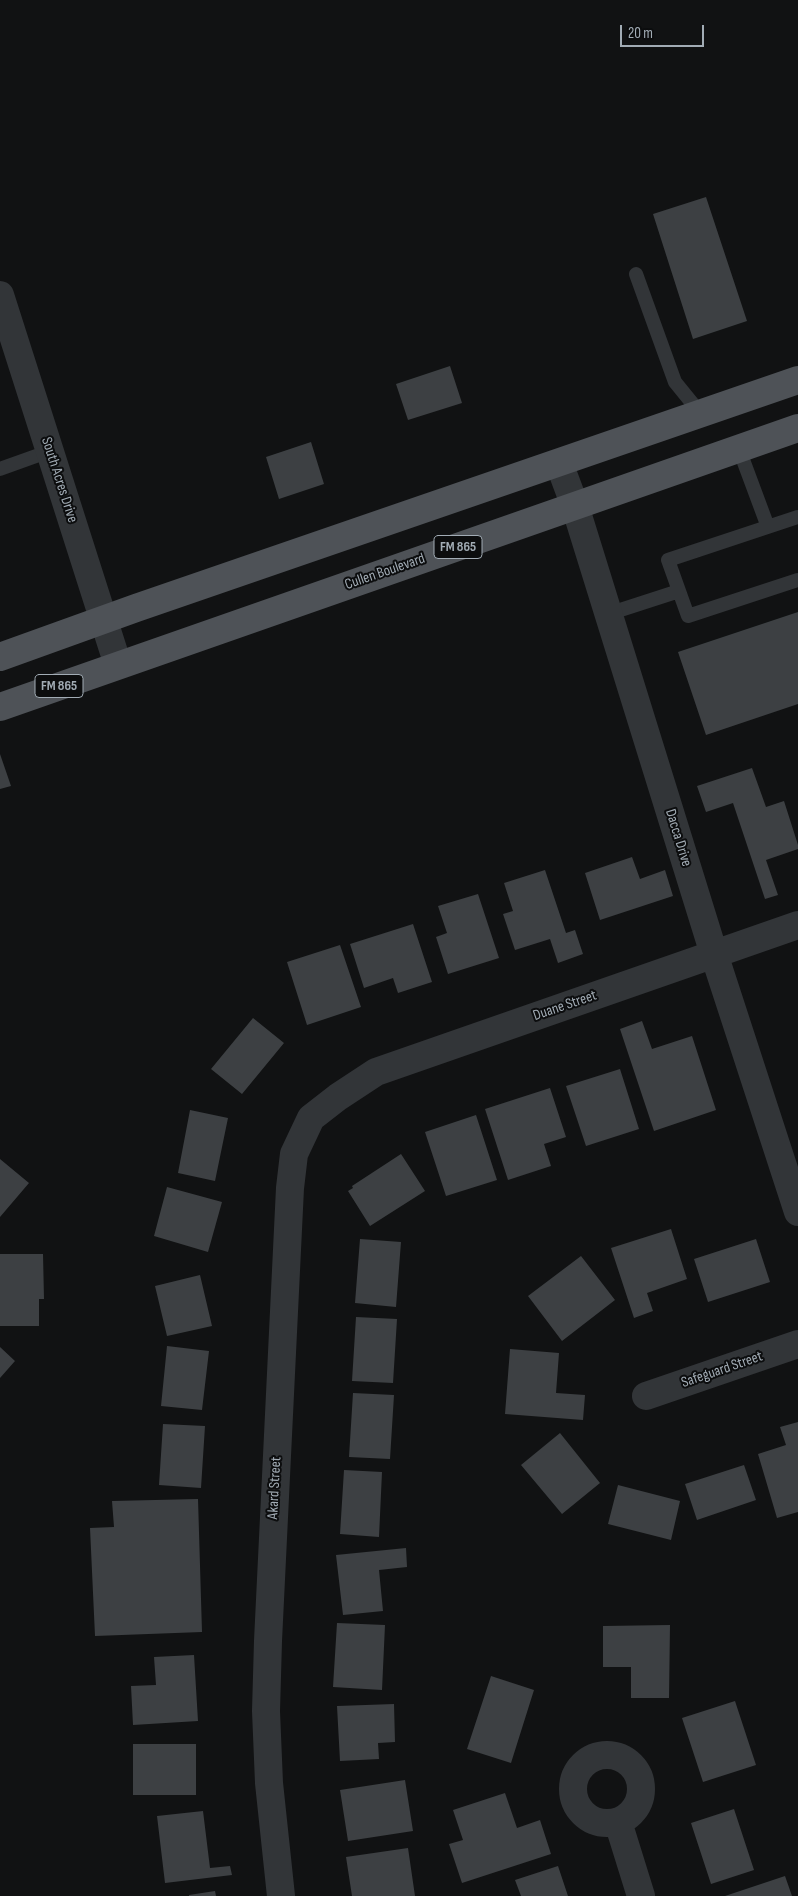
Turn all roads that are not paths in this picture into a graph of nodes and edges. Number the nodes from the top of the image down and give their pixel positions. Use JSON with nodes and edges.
{"nodes":[{"id":1,"x":636,"y":274,"type":"dead end"},
{"id":2,"x":0,"y":296,"type":"edge"},
{"id":3,"x":798,"y":380,"type":"edge"},
{"id":4,"x":701,"y":414,"type":"junction"},
{"id":5,"x":798,"y":428,"type":"edge"},
{"id":6,"x":739,"y":449,"type":"junction"},
{"id":7,"x":50,"y":451,"type":"junction"},
{"id":8,"x":559,"y":463,"type":"junction"},
{"id":9,"x":0,"y":469,"type":"edge"},
{"id":10,"x":575,"y":506,"type":"junction"},
{"id":11,"x":798,"y":517,"type":"edge"},
{"id":12,"x":768,"y":527,"type":"junction"},
{"id":13,"x":798,"y":580,"type":"edge"},
{"id":14,"x":679,"y":591,"type":"junction"},
{"id":15,"x":608,"y":614,"type":"junction"},
{"id":16,"x":103,"y":620,"type":"junction"},
{"id":17,"x":0,"y":657,"type":"edge"},
{"id":18,"x":118,"y":665,"type":"junction"},
{"id":19,"x":0,"y":707,"type":"edge"},
{"id":20,"x":798,"y":925,"type":"edge"},
{"id":21,"x":714,"y":954,"type":"junction"},
{"id":22,"x":338,"y":1097,"type":"joint"},
{"id":23,"x":798,"y":1212,"type":"edge"},
{"id":24,"x":798,"y":1344,"type":"edge"},
{"id":25,"x":646,"y":1396,"type":"dead end"},
{"id":26,"x":618,"y":1822,"type":"dead end"},
{"id":27,"x":281,"y":1896,"type":"edge"},
{"id":28,"x":641,"y":1896,"type":"edge"}],
"edges":[{"from":1,"to":4,"type":"lane"},
{"from":2,"to":7,"type":"street","name":"South Acres Drive"},
{"from":3,"to":4,"type":"main road"},
{"from":4,"to":8,"type":"main road"},
{"from":5,"to":6,"type":"main road","name":"Cullen Boulevard","number":"FM 865"},
{"from":6,"to":10,"type":"main road","name":"Cullen Boulevard","number":"FM 865"},
{"from":6,"to":12,"type":"lane"},
{"from":7,"to":9,"type":"lane"},
{"from":7,"to":16,"type":"street","name":"South Acres Drive"},
{"from":8,"to":10,"type":"street","name":"Dacca Drive"},
{"from":8,"to":16,"type":"main road"},
{"from":10,"to":15,"type":"street","name":"Dacca Drive"},
{"from":10,"to":18,"type":"main road","name":"Cullen Boulevard","number":"FM 865"},
{"from":11,"to":12,"type":"lane"},
{"from":12,"to":14,"type":"lane"},
{"from":13,"to":14,"type":"lane"},
{"from":14,"to":15,"type":"lane"},
{"from":15,"to":21,"type":"street","name":"Dacca Drive"},
{"from":16,"to":17,"type":"main road"},
{"from":16,"to":18,"type":"street","name":"South Acres Drive"},
{"from":18,"to":19,"type":"main road","name":"Cullen Boulevard","number":"FM 865"},
{"from":20,"to":21,"type":"street","name":"Duane Street"},
{"from":21,"to":22,"type":"street","name":"Duane Street"},
{"from":21,"to":23,"type":"street","name":"Dacca Drive"},
{"from":22,"to":27,"type":"street","name":"Akard Street"},
{"from":24,"to":25,"type":"street","name":"Safeguard Street"},
{"from":26,"to":28,"type":"street"}]}
